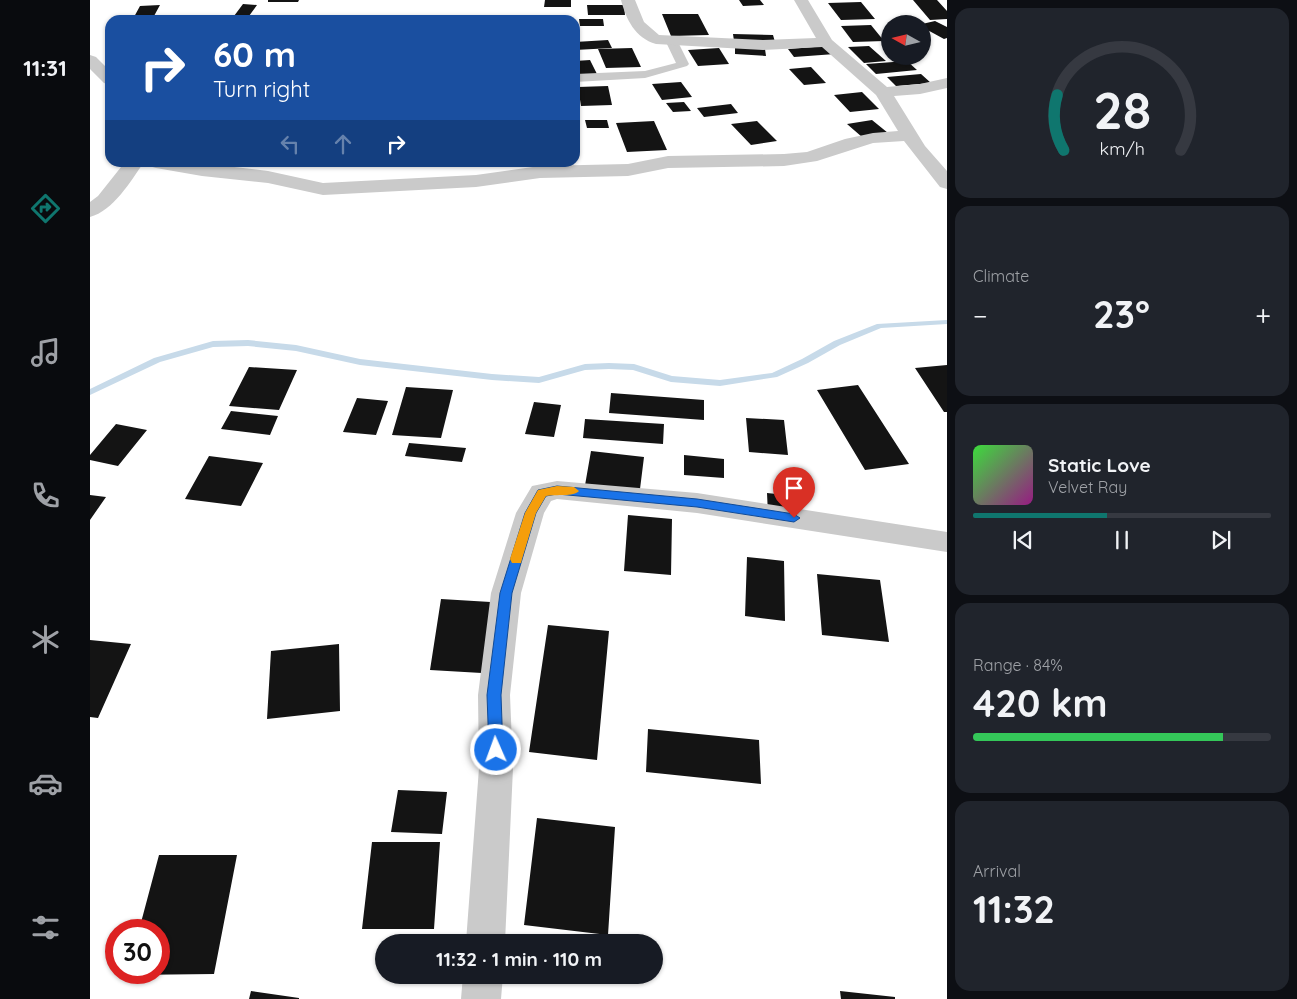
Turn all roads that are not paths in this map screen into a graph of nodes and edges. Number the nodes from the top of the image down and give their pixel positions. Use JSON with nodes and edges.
{"nodes":[{"id":1,"x":628,"y":0,"type":"edge"},
{"id":2,"x":801,"y":0,"type":"edge"},
{"id":3,"x":670,"y":40,"type":"junction"},
{"id":4,"x":826,"y":42,"type":"junction"},
{"id":5,"x":90,"y":60,"type":"edge"},
{"id":6,"x":105,"y":75,"type":"edge"},
{"id":7,"x":580,"y":78,"type":"edge"},
{"id":8,"x":947,"y":83,"type":"edge"},
{"id":9,"x":882,"y":92,"type":"junction"},
{"id":10,"x":909,"y":135,"type":"junction"},
{"id":11,"x":132,"y":167,"type":"edge"},
{"id":12,"x":185,"y":167,"type":"edge"},
{"id":13,"x":947,"y":184,"type":"edge"},
{"id":14,"x":90,"y":211,"type":"edge"},
{"id":15,"x":947,"y":542,"type":"edge"},
{"id":16,"x":486,"y":934,"type":"edge"},
{"id":17,"x":482,"y":984,"type":"edge"},
{"id":18,"x":481,"y":999,"type":"edge"}],
"edges":[{"from":1,"to":3,"type":"street"},
{"from":2,"to":4,"type":"street"},
{"from":3,"to":4,"type":"street"},
{"from":3,"to":7,"type":"lane"},
{"from":4,"to":9,"type":"street"},
{"from":5,"to":6,"type":"street"},
{"from":8,"to":9,"type":"street"},
{"from":9,"to":10,"type":"street"},
{"from":10,"to":12,"type":"street"},
{"from":10,"to":13,"type":"street"},
{"from":11,"to":14,"type":"street"},
{"from":15,"to":16,"type":"street"},
{"from":17,"to":18,"type":"street"}]}
